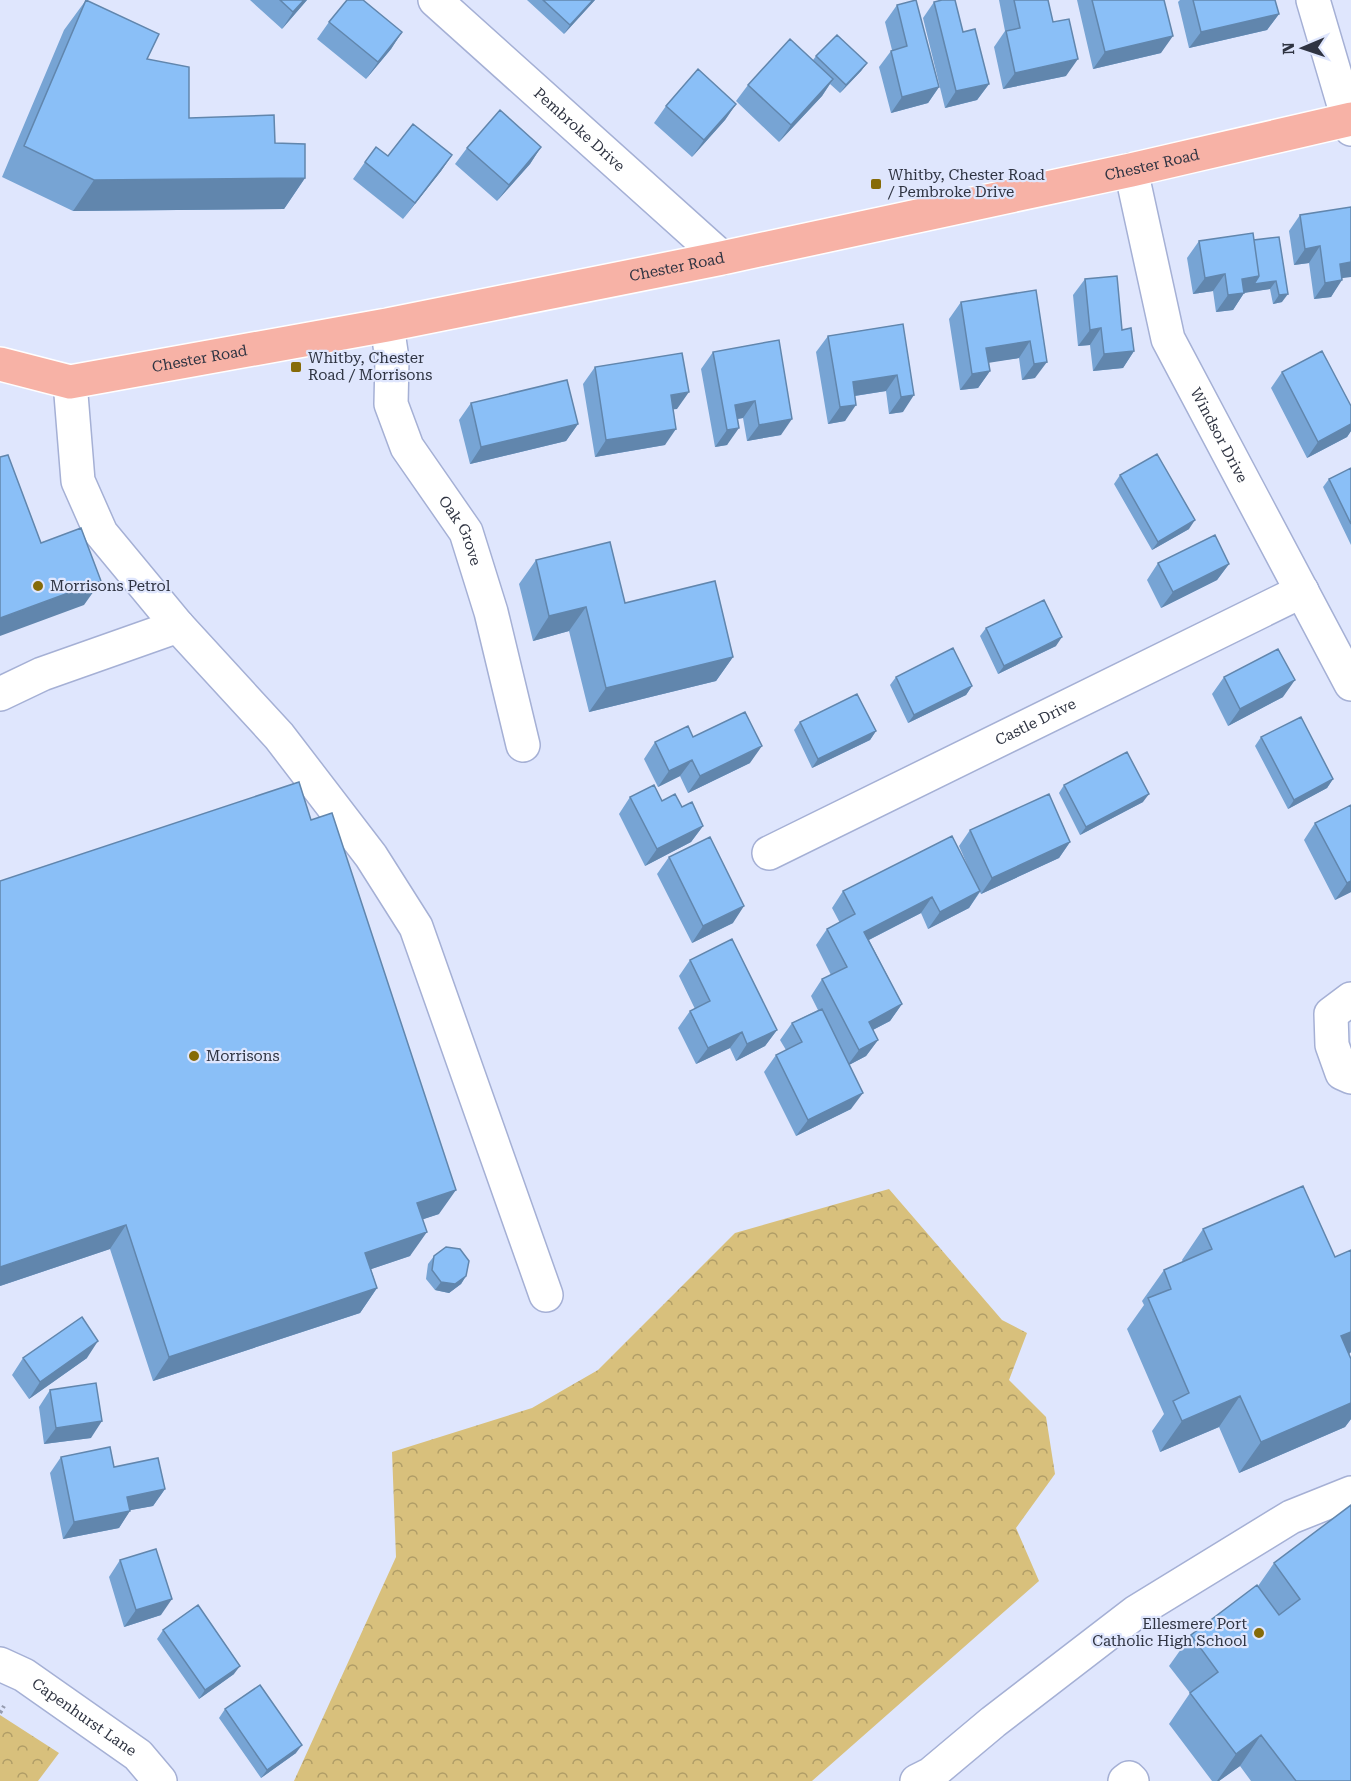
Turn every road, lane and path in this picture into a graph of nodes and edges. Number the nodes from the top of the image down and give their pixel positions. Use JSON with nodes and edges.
{"nodes":[{"id":1,"x":435,"y":0,"type":"edge"},
{"id":2,"x":1313,"y":0,"type":"edge"},
{"id":3,"x":1350,"y":122,"type":"edge"},
{"id":4,"x":1131,"y":170,"type":"junction"},
{"id":5,"x":722,"y":258,"type":"junction"},
{"id":6,"x":387,"y":325,"type":"junction"},
{"id":7,"x":0,"y":364,"type":"edge"},
{"id":8,"x":70,"y":382,"type":"junction"},
{"id":9,"x":1302,"y":591,"type":"junction"},
{"id":10,"x":178,"y":626,"type":"junction"},
{"id":11,"x":1351,"y":684,"type":"edge"},
{"id":12,"x":0,"y":694,"type":"edge"},
{"id":13,"x":523,"y":745,"type":"dead end"},
{"id":14,"x":769,"y":853,"type":"dead end"},
{"id":15,"x":1351,"y":999,"type":"edge"},
{"id":16,"x":1351,"y":1077,"type":"edge"},
{"id":17,"x":546,"y":1295,"type":"dead end"},
{"id":18,"x":1351,"y":1493,"type":"edge"},
{"id":19,"x":0,"y":1664,"type":"edge"},
{"id":20,"x":928,"y":1779,"type":"edge"},
{"id":21,"x":160,"y":1781,"type":"edge"},
{"id":22,"x":1125,"y":1781,"type":"edge"},
{"id":23,"x":1132,"y":1781,"type":"edge"}],
"edges":[{"from":1,"to":5,"type":"street","name":"Pembroke Drive"},
{"from":2,"to":3,"type":"street"},
{"from":3,"to":4,"type":"main road","name":"Chester Road"},
{"from":4,"to":5,"type":"main road","name":"Chester Road"},
{"from":4,"to":9,"type":"street","name":"Windsor Drive"},
{"from":5,"to":6,"type":"main road","name":"Chester Road"},
{"from":6,"to":8,"type":"main road","name":"Chester Road"},
{"from":6,"to":13,"type":"street","name":"Oak Grove"},
{"from":7,"to":8,"type":"main road","name":"Chester Road"},
{"from":8,"to":10,"type":"street"},
{"from":9,"to":11,"type":"street","name":"Windsor Drive"},
{"from":9,"to":14,"type":"street","name":"Castle Drive"},
{"from":10,"to":12,"type":"street"},
{"from":10,"to":17,"type":"street"},
{"from":15,"to":16,"type":"street"},
{"from":18,"to":20,"type":"street"},
{"from":19,"to":21,"type":"street","name":"Capenhurst Lane"},
{"from":22,"to":23,"type":"street"}]}
